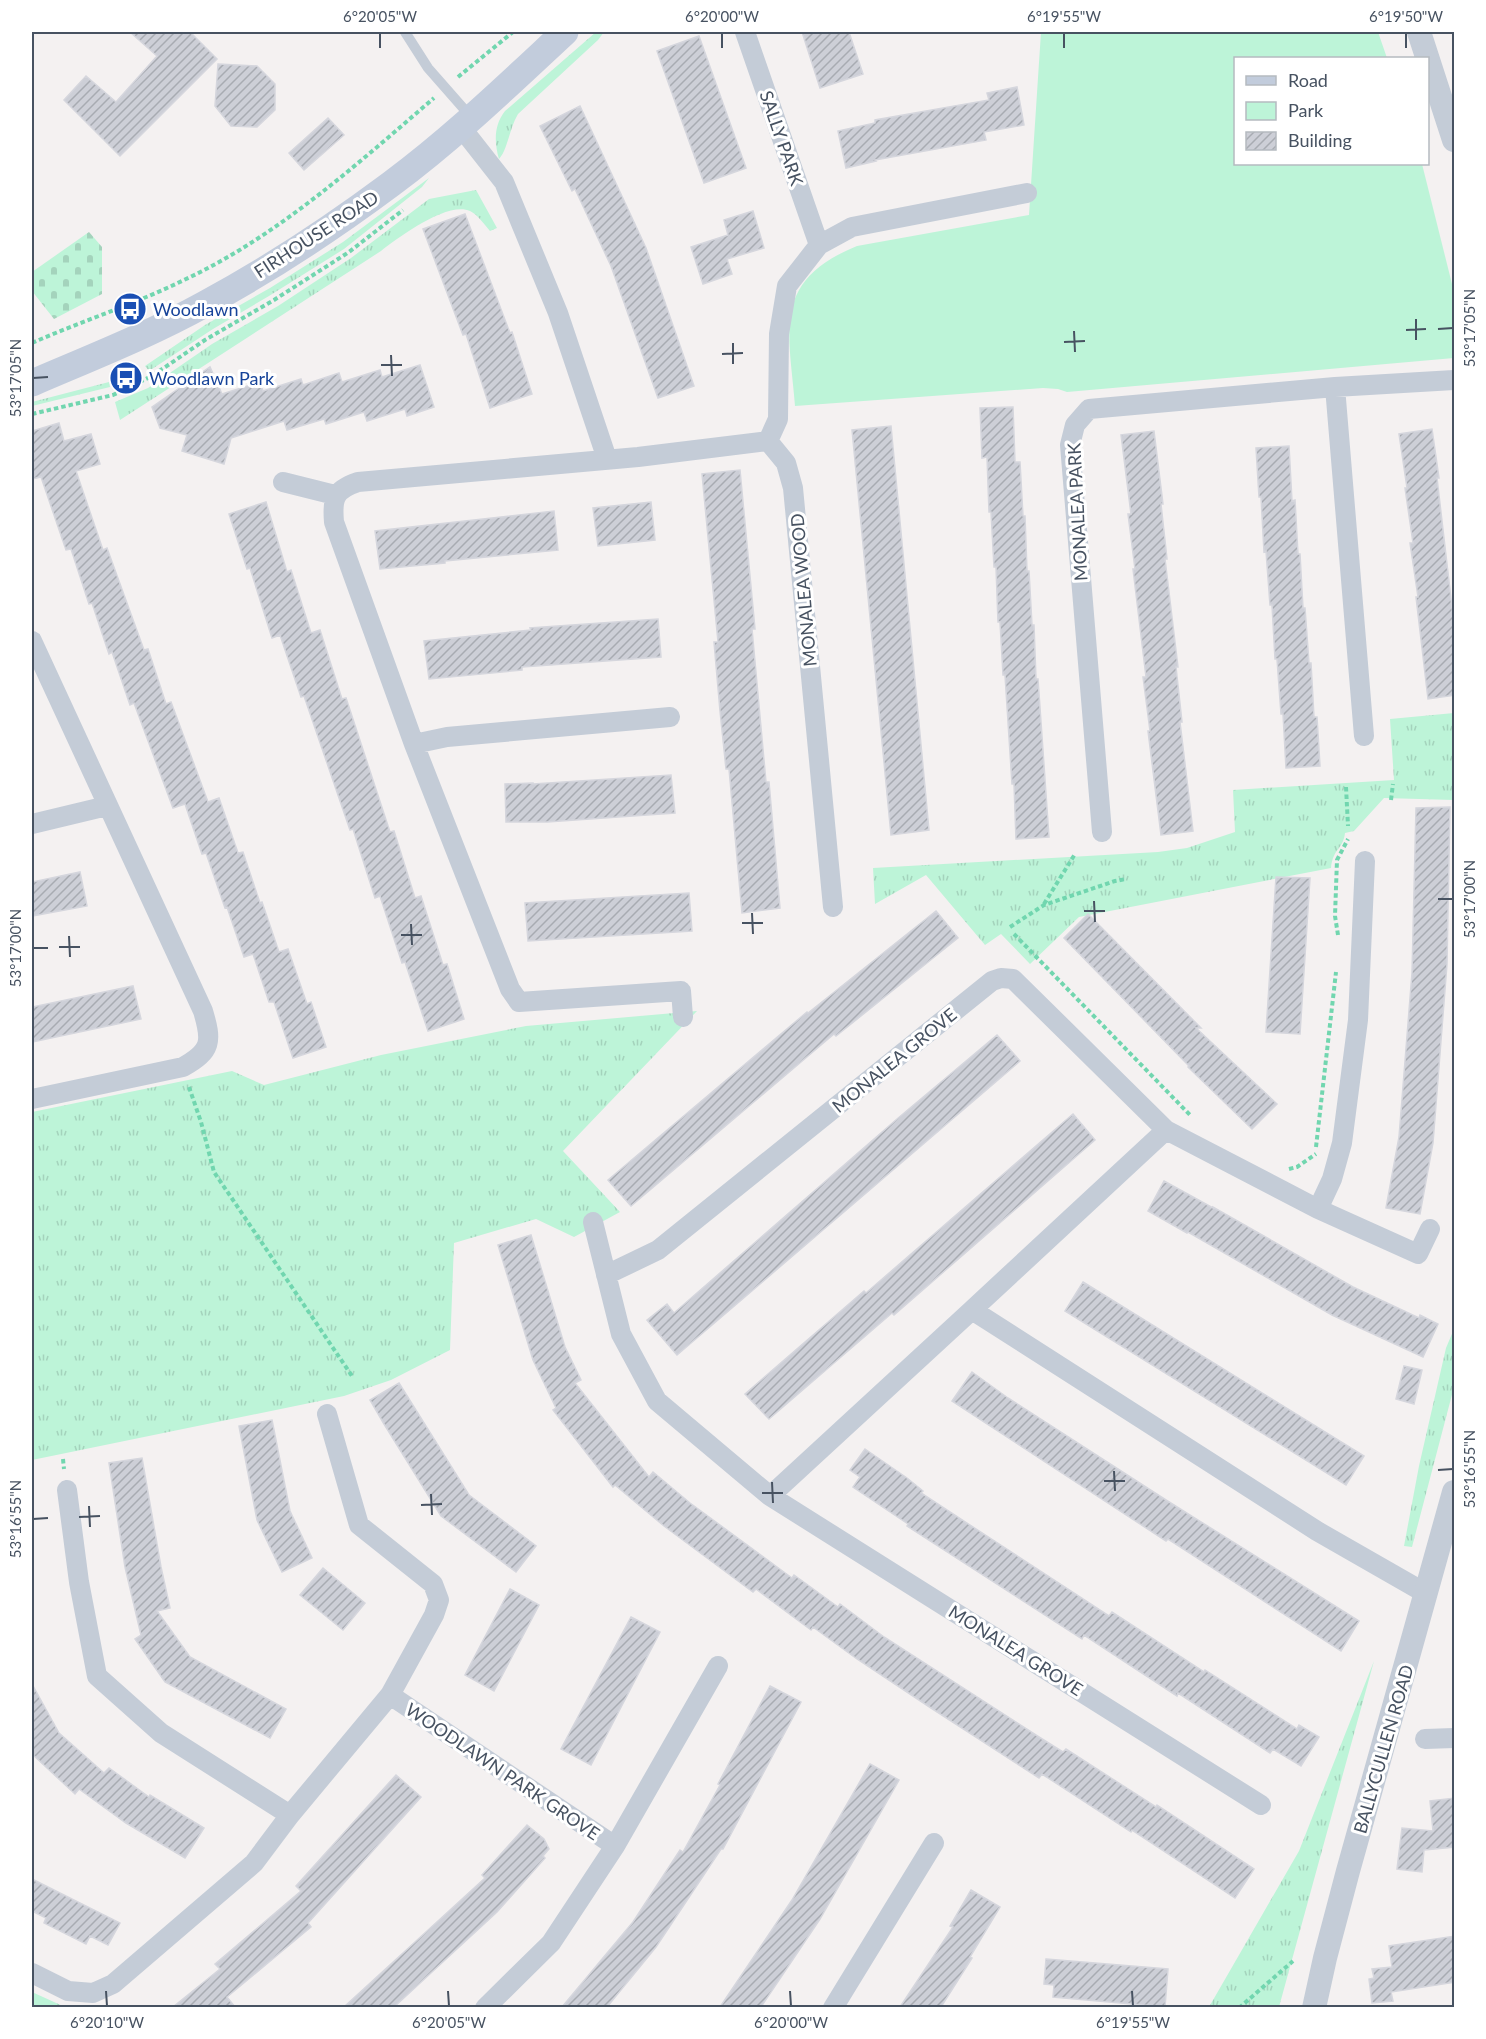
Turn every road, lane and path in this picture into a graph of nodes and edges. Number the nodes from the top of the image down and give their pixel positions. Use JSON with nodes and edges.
{"nodes":[{"id":1,"x":405,"y":32,"type":"edge"},
{"id":2,"x":513,"y":32,"type":"edge"},
{"id":3,"x":566,"y":32,"type":"edge"},
{"id":4,"x":745,"y":32,"type":"edge"},
{"id":5,"x":1419,"y":32,"type":"edge"},
{"id":6,"x":492,"y":49,"type":"junction"},
{"id":7,"x":500,"y":57,"type":"dead end"},
{"id":8,"x":1427,"y":57,"type":"edge"},
{"id":9,"x":1429,"y":62,"type":"edge"},
{"id":10,"x":445,"y":88,"type":"junction"},
{"id":11,"x":465,"y":122,"type":"junction"},
{"id":12,"x":1455,"y":140,"type":"edge"},
{"id":13,"x":1027,"y":193,"type":"dead end"},
{"id":14,"x":819,"y":245,"type":"junction"},
{"id":15,"x":32,"y":343,"type":"edge"},
{"id":16,"x":1455,"y":380,"type":"edge"},
{"id":17,"x":32,"y":383,"type":"edge"},
{"id":18,"x":1335,"y":387,"type":"junction"},
{"id":19,"x":768,"y":441,"type":"junction"},
{"id":20,"x":607,"y":459,"type":"junction"},
{"id":21,"x":283,"y":482,"type":"dead end"},
{"id":22,"x":335,"y":495,"type":"junction"},
{"id":23,"x":32,"y":641,"type":"edge"},
{"id":24,"x":670,"y":717,"type":"dead end"},
{"id":25,"x":1364,"y":736,"type":"dead end"},
{"id":26,"x":414,"y":744,"type":"junction"},
{"id":27,"x":1393,"y":784,"type":"dead end"},
{"id":28,"x":1346,"y":787,"type":"dead end"},
{"id":29,"x":1391,"y":800,"type":"dead end"},
{"id":30,"x":107,"y":806,"type":"junction"},
{"id":31,"x":32,"y":824,"type":"edge"},
{"id":32,"x":1348,"y":826,"type":"dead end"},
{"id":33,"x":1102,"y":832,"type":"dead end"},
{"id":34,"x":1348,"y":839,"type":"dead end"},
{"id":35,"x":1075,"y":854,"type":"dead end"},
{"id":36,"x":1365,"y":861,"type":"dead end"},
{"id":37,"x":1126,"y":879,"type":"dead end"},
{"id":38,"x":1044,"y":905,"type":"junction"},
{"id":39,"x":833,"y":907,"type":"dead end"},
{"id":40,"x":1010,"y":927,"type":"dead end"},
{"id":41,"x":1014,"y":934,"type":"dead end"},
{"id":42,"x":1338,"y":944,"type":"dead end"},
{"id":43,"x":1337,"y":963,"type":"dead end"},
{"id":44,"x":683,"y":1017,"type":"dead end"},
{"id":45,"x":186,"y":1077,"type":"dead end"},
{"id":46,"x":32,"y":1099,"type":"edge"},
{"id":47,"x":1199,"y":1121,"type":"dead end"},
{"id":48,"x":1166,"y":1130,"type":"junction"},
{"id":49,"x":1280,"y":1171,"type":"dead end"},
{"id":50,"x":1318,"y":1209,"type":"junction"},
{"id":51,"x":593,"y":1222,"type":"dead end"},
{"id":52,"x":1430,"y":1229,"type":"dead end"},
{"id":53,"x":606,"y":1275,"type":"junction"},
{"id":54,"x":972,"y":1310,"type":"junction"},
{"id":55,"x":352,"y":1376,"type":"dead end"},
{"id":56,"x":327,"y":1414,"type":"dead end"},
{"id":57,"x":63,"y":1459,"type":"dead end"},
{"id":58,"x":64,"y":1469,"type":"dead end"},
{"id":59,"x":67,"y":1490,"type":"dead end"},
{"id":60,"x":1455,"y":1492,"type":"edge"},
{"id":61,"x":770,"y":1496,"type":"junction"},
{"id":62,"x":1426,"y":1594,"type":"junction"},
{"id":63,"x":718,"y":1666,"type":"dead end"},
{"id":64,"x":390,"y":1695,"type":"junction"},
{"id":65,"x":1455,"y":1738,"type":"edge"},
{"id":66,"x":1425,"y":1739,"type":"dead end"},
{"id":67,"x":1261,"y":1805,"type":"dead end"},
{"id":68,"x":290,"y":1815,"type":"junction"},
{"id":69,"x":934,"y":1843,"type":"dead end"},
{"id":70,"x":615,"y":1846,"type":"junction"},
{"id":71,"x":1293,"y":1961,"type":"dead end"},
{"id":72,"x":32,"y":1973,"type":"edge"},
{"id":73,"x":485,"y":2007,"type":"edge"},
{"id":74,"x":833,"y":2007,"type":"edge"},
{"id":75,"x":1239,"y":2007,"type":"edge"},
{"id":76,"x":1314,"y":2007,"type":"edge"}],
"edges":[{"from":1,"to":10,"type":"lane"},
{"from":2,"to":6,"type":"path"},
{"from":3,"to":11,"type":"main road","name":"FIRHOUSE ROAD"},
{"from":4,"to":14,"type":"street","name":"SALLY PARK"},
{"from":5,"to":8,"type":"street"},
{"from":6,"to":7,"type":"path"},
{"from":6,"to":10,"type":"path"},
{"from":9,"to":12,"type":"street"},
{"from":10,"to":11,"type":"lane"},
{"from":10,"to":15,"type":"path"},
{"from":11,"to":17,"type":"main road","name":"FIRHOUSE ROAD"},
{"from":11,"to":20,"type":"street"},
{"from":13,"to":14,"type":"street"},
{"from":14,"to":19,"type":"street"},
{"from":16,"to":18,"type":"street","name":"MONALEA PARK"},
{"from":18,"to":25,"type":"street"},
{"from":18,"to":33,"type":"street","name":"MONALEA PARK"},
{"from":19,"to":20,"type":"street"},
{"from":19,"to":39,"type":"street","name":"MONALEA WOOD"},
{"from":20,"to":22,"type":"street"},
{"from":21,"to":22,"type":"street"},
{"from":22,"to":26,"type":"street"},
{"from":23,"to":30,"type":"street"},
{"from":24,"to":26,"type":"street"},
{"from":26,"to":44,"type":"street"},
{"from":27,"to":29,"type":"path"},
{"from":28,"to":32,"type":"path"},
{"from":30,"to":31,"type":"street"},
{"from":30,"to":46,"type":"street"},
{"from":34,"to":42,"type":"path"},
{"from":35,"to":38,"type":"path"},
{"from":36,"to":50,"type":"street"},
{"from":37,"to":38,"type":"path"},
{"from":38,"to":40,"type":"path"},
{"from":41,"to":47,"type":"path"},
{"from":43,"to":49,"type":"path"},
{"from":45,"to":55,"type":"path"},
{"from":48,"to":50,"type":"street","name":"MONALEA GROVE"},
{"from":48,"to":53,"type":"street","name":"MONALEA GROVE"},
{"from":48,"to":54,"type":"street"},
{"from":50,"to":52,"type":"street","name":"MONALEA GROVE"},
{"from":51,"to":53,"type":"street","name":"MONALEA GROVE"},
{"from":53,"to":61,"type":"street","name":"MONALEA GROVE"},
{"from":54,"to":61,"type":"street"},
{"from":54,"to":62,"type":"street"},
{"from":56,"to":64,"type":"street","name":"WOODLAWN PARK GROVE"},
{"from":57,"to":58,"type":"path"},
{"from":59,"to":68,"type":"street"},
{"from":60,"to":62,"type":"street","name":"BALLYCULLEN ROAD"},
{"from":61,"to":67,"type":"street","name":"MONALEA GROVE"},
{"from":62,"to":76,"type":"street","name":"BALLYCULLEN ROAD"},
{"from":63,"to":70,"type":"street","name":"WOODLAWN PARK GROVE"},
{"from":64,"to":68,"type":"street","name":"WOODLAWN PARK GROVE"},
{"from":64,"to":70,"type":"street","name":"WOODLAWN PARK GROVE"},
{"from":65,"to":66,"type":"street"},
{"from":68,"to":72,"type":"street","name":"WOODLAWN PARK GROVE"},
{"from":69,"to":74,"type":"street"},
{"from":70,"to":73,"type":"street","name":"WOODLAWN PARK GROVE"},
{"from":71,"to":75,"type":"path"}]}
